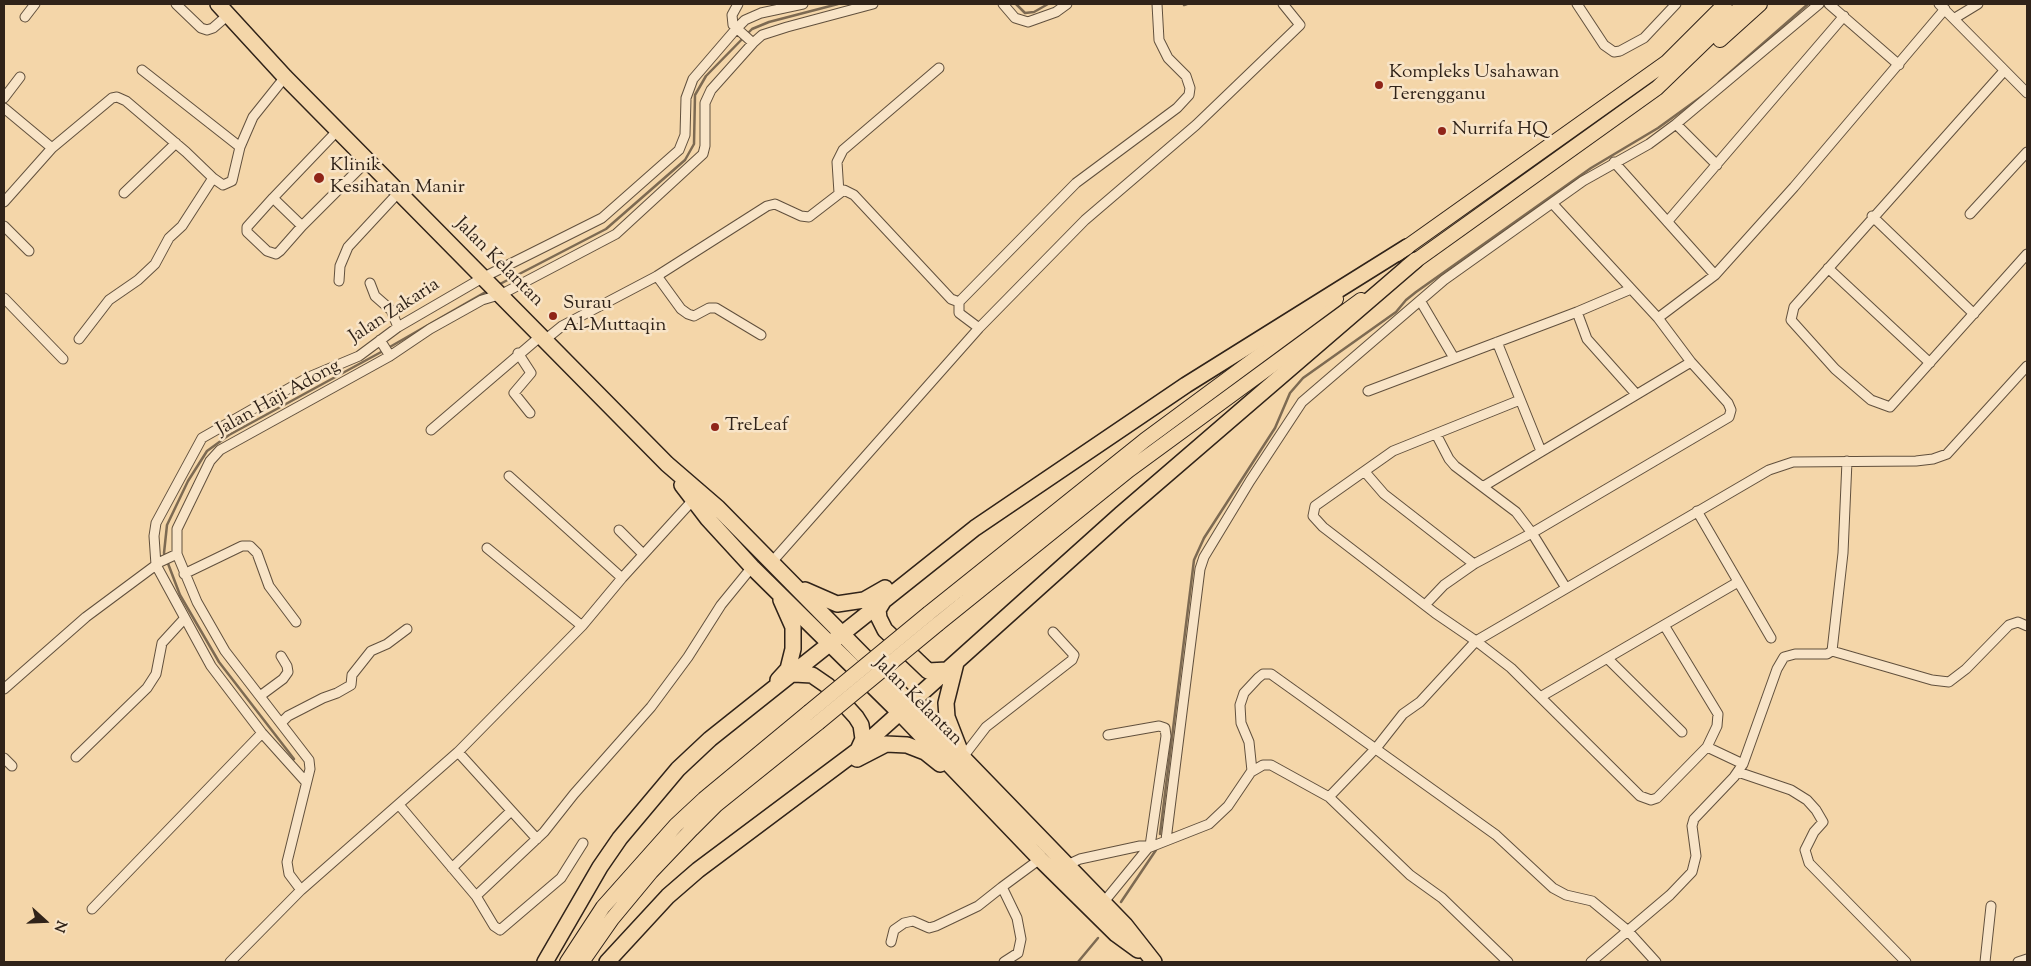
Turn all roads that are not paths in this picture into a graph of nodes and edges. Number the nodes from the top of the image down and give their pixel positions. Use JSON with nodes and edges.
{"nodes":[{"id":1,"x":35,"y":4,"type":"edge"},
{"id":2,"x":176,"y":4,"type":"edge"},
{"id":3,"x":738,"y":4,"type":"edge"},
{"id":4,"x":803,"y":4,"type":"edge"},
{"id":5,"x":873,"y":4,"type":"edge"},
{"id":6,"x":1003,"y":4,"type":"edge"},
{"id":7,"x":1067,"y":4,"type":"edge"},
{"id":8,"x":1157,"y":4,"type":"edge"},
{"id":9,"x":1283,"y":4,"type":"edge"},
{"id":10,"x":1577,"y":4,"type":"edge"},
{"id":11,"x":1725,"y":4,"type":"edge"},
{"id":12,"x":1744,"y":4,"type":"edge"},
{"id":13,"x":1760,"y":4,"type":"edge"},
{"id":14,"x":1819,"y":4,"type":"edge"},
{"id":15,"x":1829,"y":4,"type":"edge"},
{"id":16,"x":1978,"y":4,"type":"edge"},
{"id":17,"x":1670,"y":6,"type":"edge"},
{"id":18,"x":1942,"y":7,"type":"edge"},
{"id":19,"x":223,"y":9,"type":"edge"},
{"id":20,"x":1844,"y":16,"type":"junction"},
{"id":21,"x":25,"y":17,"type":"dead end"},
{"id":22,"x":1955,"y":18,"type":"junction"},
{"id":23,"x":738,"y":30,"type":"junction"},
{"id":24,"x":751,"y":41,"type":"junction"},
{"id":25,"x":1899,"y":65,"type":"junction"},
{"id":26,"x":939,"y":68,"type":"dead end"},
{"id":27,"x":142,"y":70,"type":"dead end"},
{"id":28,"x":2004,"y":71,"type":"junction"},
{"id":29,"x":20,"y":77,"type":"dead end"},
{"id":30,"x":285,"y":77,"type":"junction"},
{"id":31,"x":1657,"y":88,"type":"junction"},
{"id":32,"x":2027,"y":93,"type":"edge"},
{"id":33,"x":4,"y":98,"type":"edge"},
{"id":34,"x":4,"y":109,"type":"edge"},
{"id":35,"x":1676,"y":124,"type":"junction"},
{"id":36,"x":338,"y":130,"type":"junction"},
{"id":37,"x":176,"y":143,"type":"junction"},
{"id":38,"x":240,"y":146,"type":"junction"},
{"id":39,"x":52,"y":148,"type":"junction"},
{"id":40,"x":2027,"y":152,"type":"edge"},
{"id":41,"x":368,"y":160,"type":"junction"},
{"id":42,"x":1614,"y":162,"type":"junction"},
{"id":43,"x":1717,"y":165,"type":"junction"},
{"id":44,"x":213,"y":178,"type":"junction"},
{"id":45,"x":399,"y":192,"type":"junction"},
{"id":46,"x":124,"y":193,"type":"dead end"},
{"id":47,"x":840,"y":193,"type":"junction"},
{"id":48,"x":273,"y":198,"type":"junction"},
{"id":49,"x":4,"y":202,"type":"edge"},
{"id":50,"x":1552,"y":203,"type":"junction"},
{"id":51,"x":1970,"y":214,"type":"dead end"},
{"id":52,"x":1872,"y":216,"type":"junction"},
{"id":53,"x":1668,"y":221,"type":"junction"},
{"id":54,"x":4,"y":226,"type":"edge"},
{"id":55,"x":302,"y":226,"type":"junction"},
{"id":56,"x":1406,"y":247,"type":"junction"},
{"id":57,"x":30,"y":251,"type":"dead end"},
{"id":58,"x":2027,"y":254,"type":"edge"},
{"id":59,"x":1416,"y":260,"type":"junction"},
{"id":60,"x":1828,"y":268,"type":"junction"},
{"id":61,"x":1716,"y":275,"type":"junction"},
{"id":62,"x":657,"y":276,"type":"junction"},
{"id":63,"x":339,"y":281,"type":"dead end"},
{"id":64,"x":370,"y":284,"type":"dead end"},
{"id":65,"x":493,"y":286,"type":"junction"},
{"id":66,"x":1631,"y":289,"type":"junction"},
{"id":67,"x":4,"y":298,"type":"edge"},
{"id":68,"x":959,"y":302,"type":"junction"},
{"id":69,"x":1421,"y":302,"type":"junction"},
{"id":70,"x":1577,"y":312,"type":"junction"},
{"id":71,"x":1974,"y":314,"type":"junction"},
{"id":72,"x":1658,"y":318,"type":"junction"},
{"id":73,"x":398,"y":326,"type":"junction"},
{"id":74,"x":977,"y":326,"type":"junction"},
{"id":75,"x":761,"y":335,"type":"dead end"},
{"id":76,"x":544,"y":337,"type":"junction"},
{"id":77,"x":79,"y":338,"type":"dead end"},
{"id":78,"x":382,"y":342,"type":"junction"},
{"id":79,"x":1497,"y":342,"type":"junction"},
{"id":80,"x":518,"y":353,"type":"junction"},
{"id":81,"x":389,"y":354,"type":"junction"},
{"id":82,"x":63,"y":358,"type":"dead end"},
{"id":83,"x":1454,"y":358,"type":"junction"},
{"id":84,"x":1691,"y":362,"type":"junction"},
{"id":85,"x":1930,"y":363,"type":"junction"},
{"id":86,"x":2027,"y":366,"type":"edge"},
{"id":87,"x":1368,"y":391,"type":"dead end"},
{"id":88,"x":1636,"y":394,"type":"junction"},
{"id":89,"x":1520,"y":400,"type":"junction"},
{"id":90,"x":530,"y":413,"type":"dead end"},
{"id":91,"x":431,"y":430,"type":"dead end"},
{"id":92,"x":1436,"y":434,"type":"junction"},
{"id":93,"x":1541,"y":452,"type":"junction"},
{"id":94,"x":1847,"y":461,"type":"junction"},
{"id":95,"x":667,"y":464,"type":"junction"},
{"id":96,"x":1364,"y":472,"type":"junction"},
{"id":97,"x":509,"y":476,"type":"dead end"},
{"id":98,"x":1484,"y":486,"type":"junction"},
{"id":99,"x":693,"y":500,"type":"junction"},
{"id":100,"x":1697,"y":511,"type":"junction"},
{"id":101,"x":619,"y":530,"type":"dead end"},
{"id":102,"x":1532,"y":533,"type":"junction"},
{"id":103,"x":488,"y":548,"type":"dead end"},
{"id":104,"x":945,"y":550,"type":"junction"},
{"id":105,"x":643,"y":554,"type":"junction"},
{"id":106,"x":175,"y":556,"type":"junction"},
{"id":107,"x":771,"y":563,"type":"junction"},
{"id":108,"x":158,"y":564,"type":"junction"},
{"id":109,"x":1474,"y":564,"type":"junction"},
{"id":110,"x":757,"y":572,"type":"junction"},
{"id":111,"x":184,"y":574,"type":"junction"},
{"id":112,"x":622,"y":578,"type":"junction"},
{"id":113,"x":791,"y":581,"type":"junction"},
{"id":114,"x":1738,"y":582,"type":"junction"},
{"id":115,"x":1566,"y":588,"type":"junction"},
{"id":116,"x":886,"y":597,"type":"junction"},
{"id":117,"x":1426,"y":604,"type":"junction"},
{"id":118,"x":184,"y":619,"type":"junction"},
{"id":119,"x":933,"y":619,"type":"junction"},
{"id":120,"x":296,"y":622,"type":"dead end"},
{"id":121,"x":1664,"y":625,"type":"junction"},
{"id":122,"x":582,"y":626,"type":"junction"},
{"id":123,"x":2027,"y":626,"type":"edge"},
{"id":124,"x":407,"y":629,"type":"dead end"},
{"id":125,"x":1053,"y":632,"type":"dead end"},
{"id":126,"x":1771,"y":638,"type":"dead end"},
{"id":127,"x":837,"y":640,"type":"junction"},
{"id":128,"x":1476,"y":641,"type":"junction"},
{"id":129,"x":1832,"y":651,"type":"junction"},
{"id":130,"x":281,"y":656,"type":"dead end"},
{"id":131,"x":1607,"y":658,"type":"junction"},
{"id":132,"x":951,"y":667,"type":"junction"},
{"id":133,"x":794,"y":674,"type":"junction"},
{"id":134,"x":4,"y":689,"type":"edge"},
{"id":135,"x":260,"y":696,"type":"junction"},
{"id":136,"x":1542,"y":696,"type":"junction"},
{"id":137,"x":904,"y":707,"type":"junction"},
{"id":138,"x":749,"y":709,"type":"junction"},
{"id":139,"x":814,"y":718,"type":"junction"},
{"id":140,"x":281,"y":724,"type":"junction"},
{"id":141,"x":1682,"y":732,"type":"dead end"},
{"id":142,"x":262,"y":733,"type":"junction"},
{"id":143,"x":1108,"y":735,"type":"dead end"},
{"id":144,"x":1707,"y":747,"type":"junction"},
{"id":145,"x":1377,"y":748,"type":"junction"},
{"id":146,"x":858,"y":751,"type":"junction"},
{"id":147,"x":458,"y":752,"type":"junction"},
{"id":148,"x":76,"y":757,"type":"dead end"},
{"id":149,"x":963,"y":757,"type":"junction"},
{"id":150,"x":4,"y":758,"type":"edge"},
{"id":151,"x":12,"y":766,"type":"dead end"},
{"id":152,"x":1740,"y":768,"type":"junction"},
{"id":153,"x":1252,"y":771,"type":"junction"},
{"id":154,"x":832,"y":772,"type":"junction"},
{"id":155,"x":306,"y":782,"type":"junction"},
{"id":156,"x":972,"y":787,"type":"junction"},
{"id":157,"x":1329,"y":797,"type":"junction"},
{"id":158,"x":400,"y":806,"type":"junction"},
{"id":159,"x":511,"y":811,"type":"junction"},
{"id":160,"x":537,"y":839,"type":"junction"},
{"id":161,"x":1166,"y":840,"type":"junction"},
{"id":162,"x":582,"y":843,"type":"dead end"},
{"id":163,"x":1150,"y":846,"type":"junction"},
{"id":164,"x":1040,"y":859,"type":"junction"},
{"id":165,"x":1067,"y":865,"type":"junction"},
{"id":166,"x":452,"y":868,"type":"junction"},
{"id":167,"x":1002,"y":887,"type":"junction"},
{"id":168,"x":301,"y":890,"type":"junction"},
{"id":169,"x":476,"y":896,"type":"junction"},
{"id":170,"x":1103,"y":903,"type":"junction"},
{"id":171,"x":1991,"y":906,"type":"dead end"},
{"id":172,"x":92,"y":910,"type":"dead end"},
{"id":173,"x":570,"y":918,"type":"junction"},
{"id":174,"x":1627,"y":930,"type":"junction"},
{"id":175,"x":891,"y":942,"type":"dead end"},
{"id":176,"x":2027,"y":959,"type":"edge"},
{"id":177,"x":1152,"y":960,"type":"edge"},
{"id":178,"x":230,"y":962,"type":"edge"},
{"id":179,"x":540,"y":962,"type":"edge"},
{"id":180,"x":545,"y":962,"type":"edge"},
{"id":181,"x":567,"y":962,"type":"edge"},
{"id":182,"x":582,"y":962,"type":"edge"},
{"id":183,"x":607,"y":962,"type":"edge"},
{"id":184,"x":1004,"y":962,"type":"edge"},
{"id":185,"x":1508,"y":962,"type":"edge"},
{"id":186,"x":1591,"y":962,"type":"edge"},
{"id":187,"x":1656,"y":962,"type":"edge"},
{"id":188,"x":1906,"y":962,"type":"edge"},
{"id":189,"x":1986,"y":962,"type":"edge"},
{"id":190,"x":2018,"y":962,"type":"edge"}],
"edges":[{"from":1,"to":21,"type":"street"},
{"from":2,"to":19,"type":"street"},
{"from":3,"to":23,"type":"street"},
{"from":4,"to":23,"type":"street"},
{"from":5,"to":24,"type":"street"},
{"from":6,"to":7,"type":"street"},
{"from":8,"to":68,"type":"street"},
{"from":9,"to":74,"type":"street"},
{"from":10,"to":17,"type":"street"},
{"from":11,"to":56,"type":"main road"},
{"from":12,"to":31,"type":"main road"},
{"from":13,"to":31,"type":"main road"},
{"from":14,"to":35,"type":"street"},
{"from":15,"to":20,"type":"street"},
{"from":16,"to":22,"type":"street"},
{"from":18,"to":22,"type":"street"},
{"from":18,"to":25,"type":"street"},
{"from":19,"to":30,"type":"highway","name":"Jalan Kelantan"},
{"from":20,"to":25,"type":"street"},
{"from":20,"to":43,"type":"street"},
{"from":22,"to":28,"type":"street"},
{"from":23,"to":24,"type":"street"},
{"from":23,"to":65,"type":"street"},
{"from":24,"to":65,"type":"street"},
{"from":25,"to":61,"type":"street"},
{"from":26,"to":47,"type":"street"},
{"from":27,"to":38,"type":"street"},
{"from":28,"to":32,"type":"street"},
{"from":28,"to":52,"type":"street"},
{"from":29,"to":33,"type":"street"},
{"from":30,"to":36,"type":"highway","name":"Jalan Kelantan"},
{"from":30,"to":38,"type":"street"},
{"from":31,"to":59,"type":"main road"},
{"from":34,"to":39,"type":"street"},
{"from":35,"to":42,"type":"street"},
{"from":35,"to":43,"type":"street"},
{"from":36,"to":41,"type":"highway","name":"Jalan Kelantan"},
{"from":36,"to":48,"type":"street"},
{"from":37,"to":39,"type":"street"},
{"from":37,"to":44,"type":"street"},
{"from":37,"to":46,"type":"street"},
{"from":38,"to":44,"type":"street"},
{"from":39,"to":49,"type":"street"},
{"from":40,"to":51,"type":"street"},
{"from":41,"to":45,"type":"highway","name":"Jalan Kelantan"},
{"from":41,"to":55,"type":"street"},
{"from":42,"to":50,"type":"street"},
{"from":42,"to":53,"type":"street"},
{"from":43,"to":53,"type":"street"},
{"from":44,"to":77,"type":"street"},
{"from":45,"to":63,"type":"street"},
{"from":45,"to":65,"type":"highway","name":"Jalan Kelantan"},
{"from":47,"to":62,"type":"street"},
{"from":47,"to":68,"type":"street"},
{"from":48,"to":55,"type":"street"},
{"from":48,"to":55,"type":"street"},
{"from":50,"to":66,"type":"street"},
{"from":50,"to":69,"type":"street"},
{"from":52,"to":60,"type":"street"},
{"from":52,"to":71,"type":"street"},
{"from":53,"to":61,"type":"street"},
{"from":54,"to":57,"type":"street"},
{"from":56,"to":104,"type":"highway"},
{"from":56,"to":119,"type":"main road"},
{"from":58,"to":71,"type":"street"},
{"from":59,"to":119,"type":"main road"},
{"from":59,"to":132,"type":"highway"},
{"from":60,"to":85,"type":"street"},
{"from":60,"to":85,"type":"street"},
{"from":61,"to":72,"type":"street"},
{"from":62,"to":75,"type":"street"},
{"from":62,"to":76,"type":"street"},
{"from":64,"to":73,"type":"street"},
{"from":65,"to":73,"type":"street","name":"Jalan Zakaria"},
{"from":65,"to":76,"type":"highway","name":"Jalan Kelantan"},
{"from":65,"to":81,"type":"street","name":"Jalan Haji Adong"},
{"from":66,"to":70,"type":"street"},
{"from":66,"to":72,"type":"street"},
{"from":67,"to":82,"type":"street"},
{"from":68,"to":74,"type":"street"},
{"from":69,"to":83,"type":"street"},
{"from":69,"to":161,"type":"street"},
{"from":70,"to":79,"type":"street"},
{"from":70,"to":88,"type":"street"},
{"from":71,"to":85,"type":"street"},
{"from":72,"to":84,"type":"street"},
{"from":73,"to":78,"type":"street","name":"Jalan Zakaria"},
{"from":74,"to":107,"type":"street"},
{"from":76,"to":80,"type":"street"},
{"from":76,"to":95,"type":"highway","name":"Jalan Kelantan"},
{"from":78,"to":81,"type":"street"},
{"from":78,"to":108,"type":"street","name":"Jalan Zakaria"},
{"from":79,"to":83,"type":"street"},
{"from":79,"to":89,"type":"street"},
{"from":80,"to":90,"type":"street"},
{"from":80,"to":91,"type":"street"},
{"from":81,"to":106,"type":"street","name":"Jalan Haji Adong"},
{"from":83,"to":87,"type":"street"},
{"from":84,"to":88,"type":"street"},
{"from":84,"to":102,"type":"street"},
{"from":86,"to":94,"type":"street"},
{"from":88,"to":93,"type":"street"},
{"from":89,"to":92,"type":"street"},
{"from":89,"to":93,"type":"street"},
{"from":92,"to":96,"type":"street"},
{"from":92,"to":98,"type":"street"},
{"from":93,"to":98,"type":"street"},
{"from":94,"to":100,"type":"street"},
{"from":94,"to":129,"type":"street"},
{"from":95,"to":99,"type":"highway","name":"Jalan Kelantan"},
{"from":95,"to":107,"type":"highway","name":"Jalan Kelantan"},
{"from":96,"to":109,"type":"street"},
{"from":96,"to":117,"type":"street"},
{"from":97,"to":112,"type":"street"},
{"from":98,"to":102,"type":"street"},
{"from":99,"to":105,"type":"street"},
{"from":99,"to":110,"type":"highway","name":"Jalan Kelantan"},
{"from":100,"to":114,"type":"street"},
{"from":100,"to":115,"type":"street"},
{"from":101,"to":105,"type":"street"},
{"from":102,"to":109,"type":"street"},
{"from":102,"to":115,"type":"street"},
{"from":103,"to":122,"type":"street"},
{"from":104,"to":113,"type":"highway"},
{"from":104,"to":116,"type":"highway"},
{"from":105,"to":112,"type":"street"},
{"from":106,"to":108,"type":"street"},
{"from":106,"to":111,"type":"street","name":"Jalan Haji Adong"},
{"from":107,"to":113,"type":"highway","name":"Jalan Kelantan"},
{"from":108,"to":118,"type":"street","name":"Jalan Zakaria"},
{"from":108,"to":134,"type":"street"},
{"from":109,"to":117,"type":"street"},
{"from":110,"to":127,"type":"highway","name":"Jalan Kelantan"},
{"from":110,"to":138,"type":"highway"},
{"from":110,"to":160,"type":"street"},
{"from":111,"to":120,"type":"street"},
{"from":111,"to":135,"type":"street","name":"Jalan Haji Adong"},
{"from":112,"to":122,"type":"street"},
{"from":113,"to":127,"type":"highway","name":"Jalan Kelantan"},
{"from":114,"to":121,"type":"street"},
{"from":114,"to":126,"type":"street"},
{"from":115,"to":128,"type":"street"},
{"from":116,"to":127,"type":"highway"},
{"from":116,"to":132,"type":"highway"},
{"from":117,"to":128,"type":"street"},
{"from":118,"to":142,"type":"street","name":"Jalan Zakaria"},
{"from":118,"to":148,"type":"street"},
{"from":119,"to":139,"type":"main road","bridge":true},
{"from":121,"to":131,"type":"street"},
{"from":121,"to":144,"type":"street"},
{"from":122,"to":147,"type":"street"},
{"from":123,"to":129,"type":"street"},
{"from":124,"to":140,"type":"street"},
{"from":125,"to":149,"type":"street"},
{"from":127,"to":133,"type":"highway"},
{"from":127,"to":137,"type":"highway","name":"Jalan Kelantan"},
{"from":128,"to":136,"type":"street"},
{"from":128,"to":145,"type":"street"},
{"from":129,"to":152,"type":"street"},
{"from":130,"to":135,"type":"street"},
{"from":131,"to":136,"type":"street"},
{"from":131,"to":141,"type":"street"},
{"from":132,"to":137,"type":"highway"},
{"from":132,"to":149,"type":"highway"},
{"from":133,"to":138,"type":"highway"},
{"from":133,"to":146,"type":"highway"},
{"from":135,"to":140,"type":"street","name":"Jalan Haji Adong"},
{"from":136,"to":144,"type":"street"},
{"from":137,"to":146,"type":"highway"},
{"from":137,"to":149,"type":"highway","name":"Jalan Kelantan"},
{"from":137,"to":156,"type":"highway","name":"Jalan Kelantan"},
{"from":138,"to":173,"type":"highway"},
{"from":139,"to":181,"type":"main road"},
{"from":139,"to":182,"type":"main road"},
{"from":140,"to":155,"type":"street","name":"Jalan Haji Adong"},
{"from":142,"to":155,"type":"street","name":"Jalan Zakaria"},
{"from":142,"to":172,"type":"street"},
{"from":143,"to":163,"type":"street"},
{"from":144,"to":152,"type":"street"},
{"from":145,"to":153,"type":"street"},
{"from":145,"to":157,"type":"street"},
{"from":145,"to":174,"type":"street"},
{"from":146,"to":154,"type":"highway"},
{"from":147,"to":158,"type":"street"},
{"from":147,"to":159,"type":"street"},
{"from":149,"to":165,"type":"highway","name":"Jalan Kelantan"},
{"from":150,"to":151,"type":"street"},
{"from":152,"to":174,"type":"street"},
{"from":152,"to":188,"type":"street"},
{"from":153,"to":157,"type":"street"},
{"from":153,"to":161,"type":"street"},
{"from":154,"to":156,"type":"highway"},
{"from":154,"to":183,"type":"highway"},
{"from":155,"to":168,"type":"street","name":"Jalan Haji Adong"},
{"from":156,"to":164,"type":"highway","name":"Jalan Kelantan"},
{"from":157,"to":185,"type":"street"},
{"from":158,"to":166,"type":"street"},
{"from":158,"to":168,"type":"street"},
{"from":159,"to":160,"type":"street"},
{"from":159,"to":166,"type":"street"},
{"from":160,"to":169,"type":"street"},
{"from":161,"to":163,"type":"street"},
{"from":162,"to":169,"type":"street"},
{"from":163,"to":165,"type":"street"},
{"from":163,"to":170,"type":"street"},
{"from":164,"to":167,"type":"street"},
{"from":164,"to":177,"type":"highway","name":"Jalan Kelantan"},
{"from":165,"to":170,"type":"highway","name":"Jalan Kelantan"},
{"from":166,"to":169,"type":"street"},
{"from":167,"to":175,"type":"street"},
{"from":167,"to":184,"type":"street"},
{"from":168,"to":178,"type":"street"},
{"from":170,"to":177,"type":"highway","name":"Jalan Kelantan"},
{"from":171,"to":189,"type":"street"},
{"from":173,"to":179,"type":"street"},
{"from":173,"to":180,"type":"highway"},
{"from":174,"to":186,"type":"street"},
{"from":174,"to":187,"type":"street"},
{"from":176,"to":190,"type":"street"}]}
